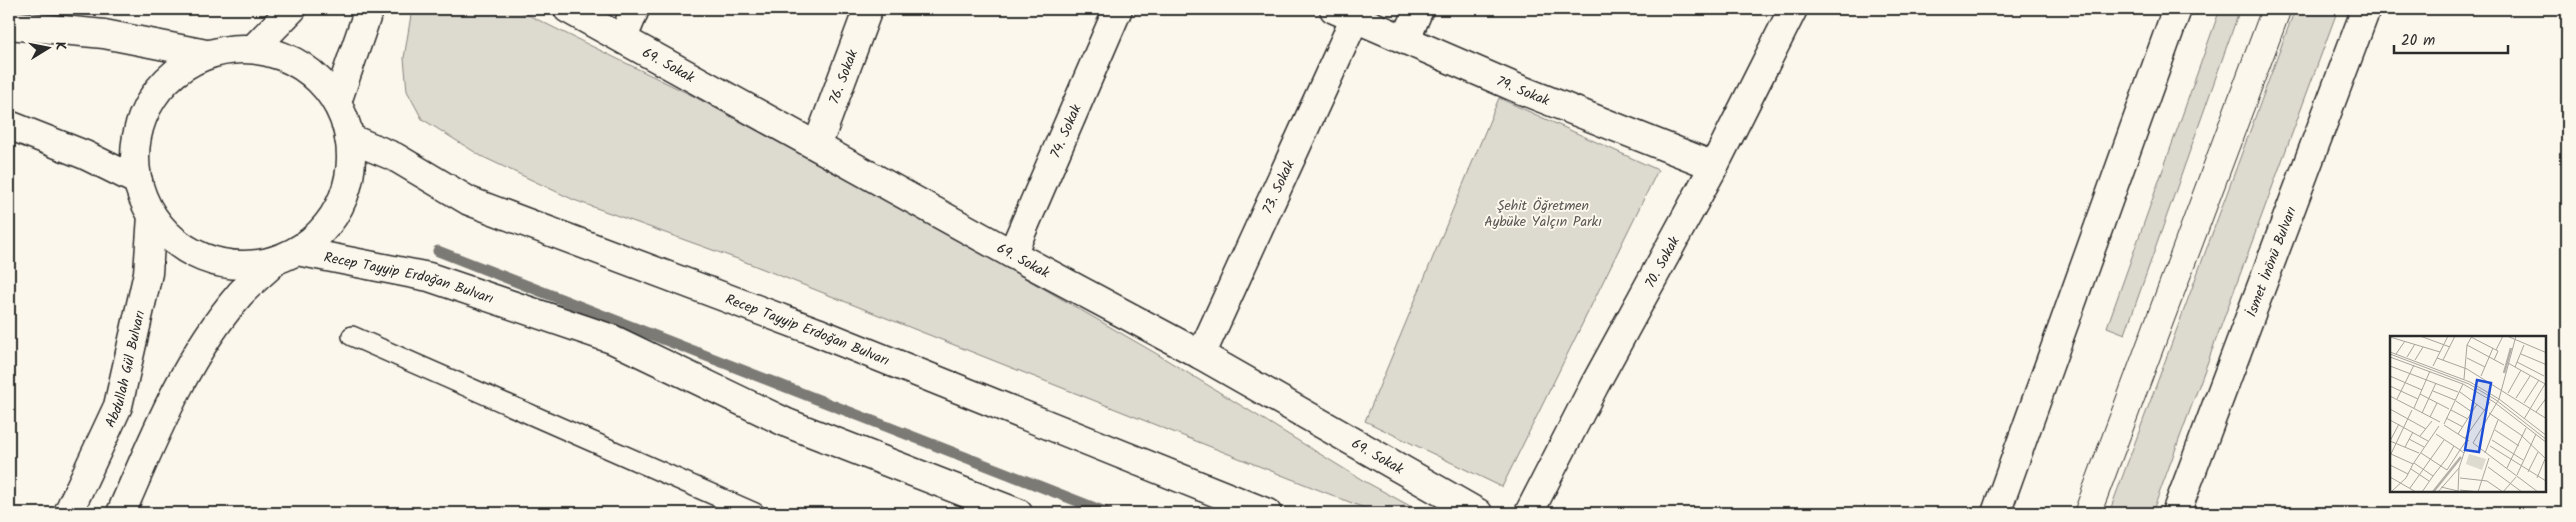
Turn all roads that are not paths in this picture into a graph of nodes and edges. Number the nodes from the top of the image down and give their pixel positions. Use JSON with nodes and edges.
{"nodes":[{"id":1,"x":292,"y":9,"type":"edge"},
{"id":2,"x":369,"y":9,"type":"edge"},
{"id":3,"x":568,"y":9,"type":"edge"},
{"id":4,"x":635,"y":9,"type":"edge"},
{"id":5,"x":868,"y":9,"type":"edge"},
{"id":6,"x":1118,"y":9,"type":"edge"},
{"id":7,"x":1419,"y":9,"type":"edge"},
{"id":8,"x":1792,"y":9,"type":"edge"},
{"id":9,"x":2178,"y":9,"type":"edge"},
{"id":10,"x":2366,"y":9,"type":"edge"},
{"id":11,"x":1345,"y":13,"type":"edge"},
{"id":12,"x":9,"y":25,"type":"edge"},
{"id":13,"x":623,"y":38,"type":"junction"},
{"id":14,"x":1406,"y":39,"type":"junction"},
{"id":15,"x":254,"y":48,"type":"junction"},
{"id":16,"x":206,"y":54,"type":"junction"},
{"id":17,"x":337,"y":102,"type":"junction"},
{"id":18,"x":9,"y":125,"type":"edge"},
{"id":19,"x":350,"y":138,"type":"junction"},
{"id":20,"x":817,"y":146,"type":"junction"},
{"id":21,"x":1714,"y":166,"type":"junction"},
{"id":22,"x":138,"y":181,"type":"junction"},
{"id":23,"x":152,"y":216,"type":"junction"},
{"id":24,"x":1012,"y":254,"type":"junction"},
{"id":25,"x":287,"y":256,"type":"junction"},
{"id":26,"x":352,"y":336,"type":"dead end"},
{"id":27,"x":1201,"y":355,"type":"junction"},
{"id":28,"x":68,"y":513,"type":"edge"},
{"id":29,"x":120,"y":513,"type":"edge"},
{"id":30,"x":755,"y":513,"type":"edge"},
{"id":31,"x":1018,"y":513,"type":"edge"},
{"id":32,"x":1268,"y":513,"type":"edge"},
{"id":33,"x":1478,"y":513,"type":"edge"},
{"id":34,"x":1529,"y":513,"type":"edge"},
{"id":35,"x":1996,"y":513,"type":"edge"},
{"id":36,"x":2176,"y":513,"type":"edge"}],
"edges":[{"from":1,"to":15,"type":"main road"},
{"from":2,"to":17,"type":"main road"},
{"from":3,"to":13,"type":"main road","name":"69. Sokak"},
{"from":4,"to":13,"type":"main road"},
{"from":5,"to":20,"type":"main road","name":"76. Sokak"},
{"from":6,"to":24,"type":"main road","name":"74. Sokak"},
{"from":7,"to":14,"type":"main road"},
{"from":8,"to":21,"type":"main road","name":"70. Sokak"},
{"from":9,"to":35,"type":"main road"},
{"from":10,"to":36,"type":"main road","name":"İsmet İnönü Bulvarı"},
{"from":11,"to":14,"type":"main road","name":"79. Sokak"},
{"from":11,"to":27,"type":"main road","name":"73. Sokak"},
{"from":12,"to":16,"type":"main road"},
{"from":13,"to":20,"type":"main road","name":"69. Sokak"},
{"from":14,"to":21,"type":"main road","name":"79. Sokak"},
{"from":15,"to":16,"type":"main road"},
{"from":15,"to":17,"type":"main road"},
{"from":16,"to":22,"type":"main road"},
{"from":17,"to":19,"type":"main road"},
{"from":18,"to":22,"type":"main road"},
{"from":19,"to":25,"type":"main road"},
{"from":19,"to":32,"type":"main road","name":"Recep Tayyip Erdoğan Bulvarı"},
{"from":20,"to":24,"type":"main road","name":"69. Sokak"},
{"from":21,"to":34,"type":"main road","name":"70. Sokak"},
{"from":22,"to":23,"type":"main road"},
{"from":23,"to":25,"type":"main road"},
{"from":23,"to":28,"type":"main road","name":"Abdullah Gül Bulvarı"},
{"from":24,"to":27,"type":"main road","name":"69. Sokak"},
{"from":25,"to":29,"type":"main road"},
{"from":25,"to":31,"type":"main road","name":"Recep Tayyip Erdoğan Bulvarı"},
{"from":26,"to":30,"type":"lane"},
{"from":27,"to":33,"type":"main road","name":"69. Sokak"}]}
